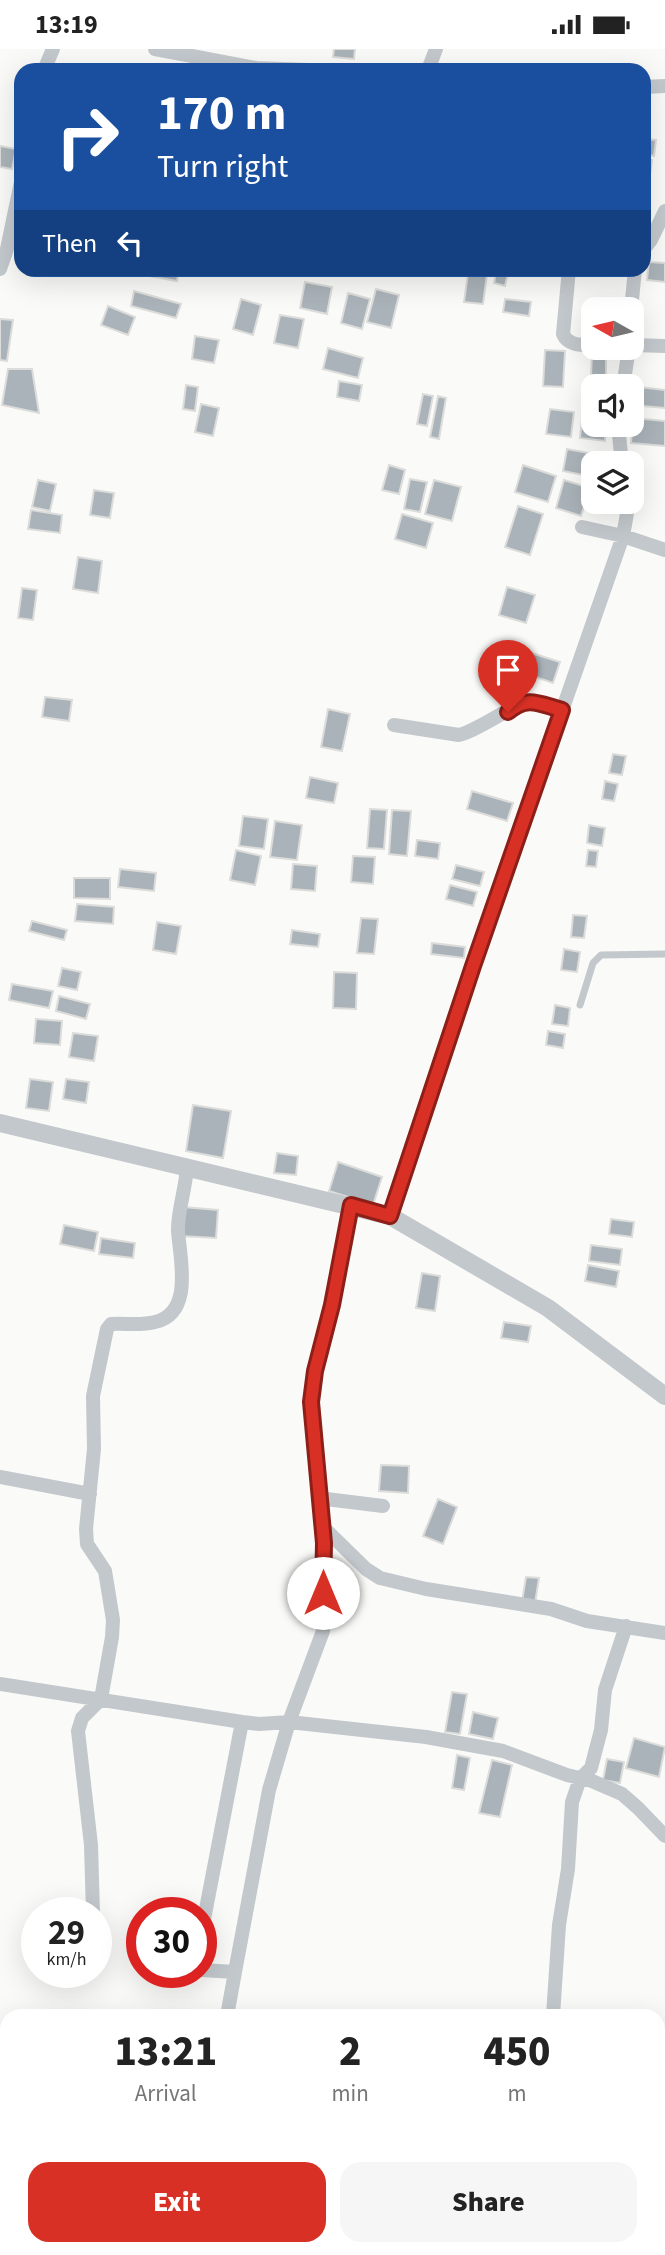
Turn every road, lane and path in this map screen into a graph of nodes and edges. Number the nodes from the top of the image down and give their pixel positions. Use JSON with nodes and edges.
{"nodes":[{"id":1,"x":155,"y":49,"type":"edge"},
{"id":2,"x":229,"y":63,"type":"edge"},
{"id":3,"x":665,"y":211,"type":"edge"},
{"id":4,"x":14,"y":216,"type":"edge"},
{"id":5,"x":651,"y":240,"type":"edge"},
{"id":6,"x":0,"y":269,"type":"edge"},
{"id":7,"x":568,"y":277,"type":"edge"},
{"id":8,"x":634,"y":277,"type":"edge"},
{"id":9,"x":632,"y":297,"type":"edge"},
{"id":10,"x":581,"y":344,"type":"edge"},
{"id":11,"x":665,"y":346,"type":"edge"},
{"id":12,"x":644,"y":347,"type":"edge"},
{"id":13,"x":627,"y":514,"type":"edge"},
{"id":14,"x":582,"y":527,"type":"dead end"},
{"id":15,"x":623,"y":536,"type":"junction"},
{"id":16,"x":665,"y":550,"type":"edge"},
{"id":17,"x":562,"y":710,"type":"junction"},
{"id":18,"x":394,"y":725,"type":"dead end"},
{"id":19,"x":665,"y":954,"type":"edge"},
{"id":20,"x":580,"y":1005,"type":"dead end"},
{"id":21,"x":0,"y":1123,"type":"edge"},
{"id":22,"x":187,"y":1167,"type":"junction"},
{"id":23,"x":351,"y":1205,"type":"junction"},
{"id":24,"x":390,"y":1216,"type":"junction"},
{"id":25,"x":665,"y":1396,"type":"edge"},
{"id":26,"x":0,"y":1476,"type":"edge"},
{"id":27,"x":90,"y":1494,"type":"junction"},
{"id":28,"x":318,"y":1498,"type":"junction"},
{"id":29,"x":383,"y":1506,"type":"dead end"},
{"id":30,"x":323,"y":1527,"type":"junction"},
{"id":31,"x":626,"y":1626,"type":"junction"},
{"id":32,"x":665,"y":1633,"type":"edge"},
{"id":33,"x":0,"y":1684,"type":"edge"},
{"id":34,"x":101,"y":1699,"type":"junction"},
{"id":35,"x":242,"y":1722,"type":"junction"},
{"id":36,"x":289,"y":1722,"type":"junction"},
{"id":37,"x":580,"y":1779,"type":"junction"},
{"id":38,"x":665,"y":1836,"type":"edge"},
{"id":39,"x":93,"y":1897,"type":"edge"},
{"id":40,"x":208,"y":1897,"type":"edge"},
{"id":41,"x":217,"y":1971,"type":"edge"},
{"id":42,"x":234,"y":1972,"type":"junction"},
{"id":43,"x":228,"y":2009,"type":"edge"},
{"id":44,"x":553,"y":2009,"type":"edge"}],
"edges":[{"from":1,"to":2,"type":"street"},
{"from":3,"to":5,"type":"street"},
{"from":4,"to":6,"type":"street"},
{"from":7,"to":10,"type":"street"},
{"from":8,"to":9,"type":"street"},
{"from":11,"to":12,"type":"street"},
{"from":13,"to":15,"type":"street"},
{"from":14,"to":15,"type":"street"},
{"from":15,"to":16,"type":"street"},
{"from":15,"to":17,"type":"street"},
{"from":17,"to":18,"type":"street"},
{"from":17,"to":24,"type":"street"},
{"from":19,"to":20,"type":"lane"},
{"from":21,"to":22,"type":"street"},
{"from":22,"to":23,"type":"street"},
{"from":22,"to":27,"type":"street"},
{"from":23,"to":24,"type":"street"},
{"from":23,"to":28,"type":"street"},
{"from":24,"to":25,"type":"street"},
{"from":26,"to":27,"type":"street"},
{"from":27,"to":34,"type":"street"},
{"from":28,"to":29,"type":"street"},
{"from":28,"to":30,"type":"street"},
{"from":30,"to":31,"type":"street"},
{"from":30,"to":36,"type":"street"},
{"from":31,"to":32,"type":"street"},
{"from":31,"to":37,"type":"street"},
{"from":33,"to":34,"type":"street"},
{"from":34,"to":35,"type":"street"},
{"from":34,"to":39,"type":"street"},
{"from":35,"to":36,"type":"street"},
{"from":35,"to":40,"type":"street"},
{"from":36,"to":37,"type":"street"},
{"from":36,"to":42,"type":"street"},
{"from":37,"to":38,"type":"street"},
{"from":37,"to":44,"type":"street"},
{"from":41,"to":42,"type":"street"},
{"from":42,"to":43,"type":"street"}]}
